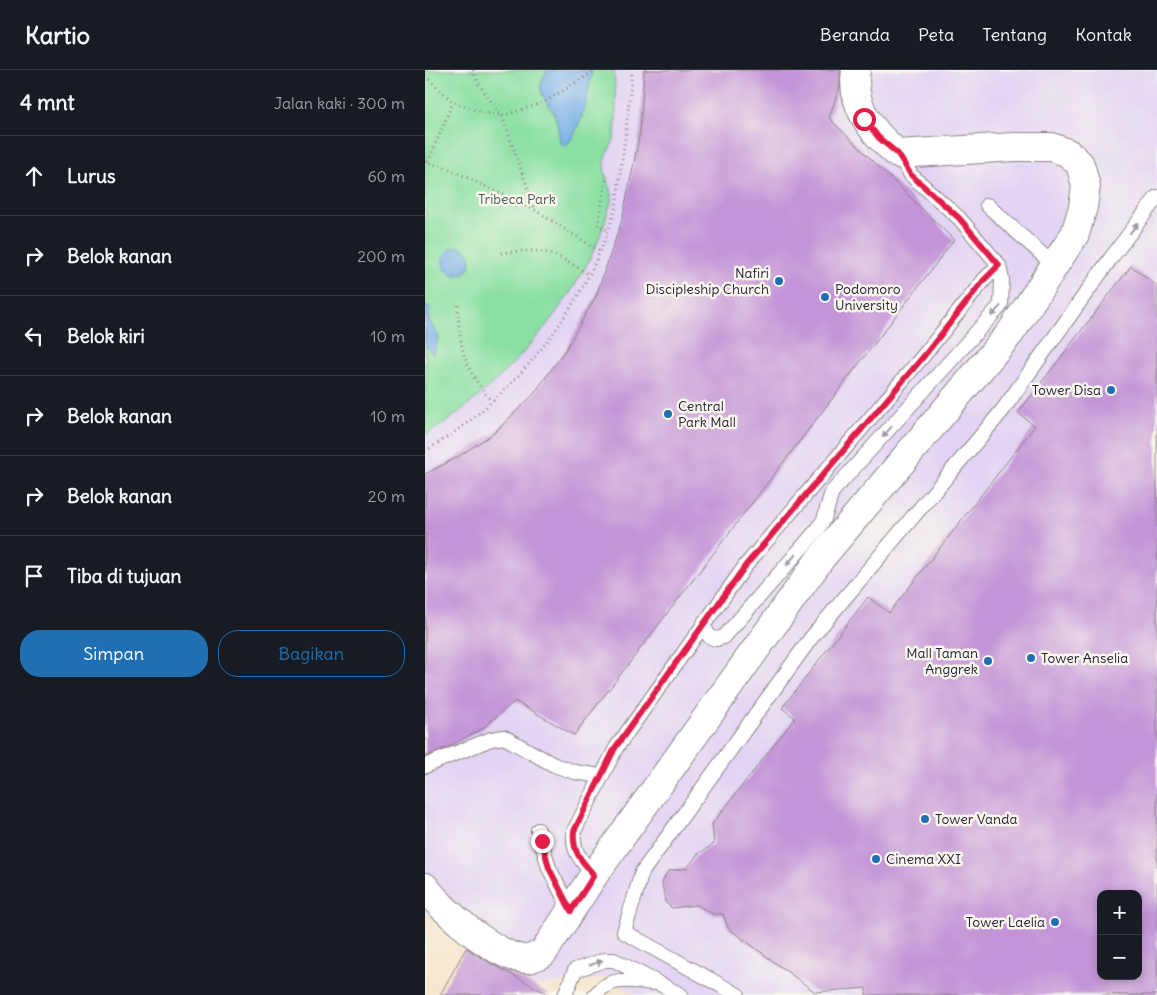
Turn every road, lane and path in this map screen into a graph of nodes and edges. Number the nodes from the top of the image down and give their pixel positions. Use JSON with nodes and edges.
{"nodes":[{"id":1,"x":473,"y":70,"type":"edge"},
{"id":2,"x":596,"y":70,"type":"edge"},
{"id":3,"x":631,"y":70,"type":"edge"},
{"id":4,"x":856,"y":70,"type":"edge"},
{"id":5,"x":425,"y":76,"type":"edge"},
{"id":6,"x":453,"y":102,"type":"junction"},
{"id":7,"x":502,"y":116,"type":"junction"},
{"id":8,"x":898,"y":154,"type":"junction"},
{"id":9,"x":426,"y":162,"type":"edge"},
{"id":10,"x":606,"y":180,"type":"dead end"},
{"id":11,"x":1157,"y":198,"type":"edge"},
{"id":12,"x":987,"y":205,"type":"dead end"},
{"id":13,"x":535,"y":210,"type":"junction"},
{"id":14,"x":609,"y":230,"type":"junction"},
{"id":15,"x":599,"y":251,"type":"junction"},
{"id":16,"x":501,"y":253,"type":"dead end"},
{"id":17,"x":999,"y":265,"type":"junction"},
{"id":18,"x":1055,"y":266,"type":"junction"},
{"id":19,"x":588,"y":274,"type":"junction"},
{"id":20,"x":458,"y":306,"type":"dead end"},
{"id":21,"x":491,"y":401,"type":"junction"},
{"id":22,"x":425,"y":451,"type":"edge"},
{"id":23,"x":805,"y":496,"type":"junction"},
{"id":24,"x":829,"y":499,"type":"junction"},
{"id":25,"x":705,"y":621,"type":"junction"},
{"id":26,"x":425,"y":766,"type":"edge"},
{"id":27,"x":600,"y":776,"type":"junction"},
{"id":28,"x":538,"y":830,"type":"dead end"},
{"id":29,"x":594,"y":875,"type":"junction"},
{"id":30,"x":428,"y":900,"type":"edge"},
{"id":31,"x":571,"y":911,"type":"junction"},
{"id":32,"x":662,"y":984,"type":"junction"},
{"id":33,"x":565,"y":995,"type":"edge"},
{"id":34,"x":595,"y":995,"type":"edge"},
{"id":35,"x":681,"y":995,"type":"edge"},
{"id":36,"x":738,"y":995,"type":"edge"}],
"edges":[{"from":1,"to":7,"type":"path"},
{"from":2,"to":7,"type":"path"},
{"from":3,"to":14,"type":"path"},
{"from":4,"to":8,"type":"street"},
{"from":5,"to":6,"type":"path"},
{"from":6,"to":7,"type":"path"},
{"from":6,"to":9,"type":"path"},
{"from":7,"to":13,"type":"path"},
{"from":8,"to":17,"type":"lane"},
{"from":8,"to":18,"type":"street"},
{"from":9,"to":13,"type":"path"},
{"from":10,"to":14,"type":"path"},
{"from":36,"to":11,"type":"lane","one_way":true},
{"from":12,"to":18,"type":"lane"},
{"from":13,"to":15,"type":"path"},
{"from":14,"to":15,"type":"path"},
{"from":15,"to":19,"type":"path"},
{"from":16,"to":19,"type":"path"},
{"from":17,"to":23,"type":"lane"},
{"from":17,"to":24,"type":"lane","one_way":true},
{"from":18,"to":29,"type":"street"},
{"from":19,"to":21,"type":"path"},
{"from":20,"to":21,"type":"path"},
{"from":21,"to":22,"type":"path"},
{"from":23,"to":24,"type":"lane"},
{"from":23,"to":25,"type":"lane"},
{"from":24,"to":25,"type":"lane","one_way":true},
{"from":25,"to":27,"type":"lane"},
{"from":26,"to":27,"type":"lane"},
{"from":27,"to":29,"type":"lane"},
{"from":28,"to":31,"type":"lane"},
{"from":29,"to":31,"type":"street"},
{"from":30,"to":31,"type":"street"},
{"from":33,"to":32,"type":"lane","one_way":true},
{"from":32,"to":34,"type":"lane"},
{"from":32,"to":35,"type":"lane"}]}
